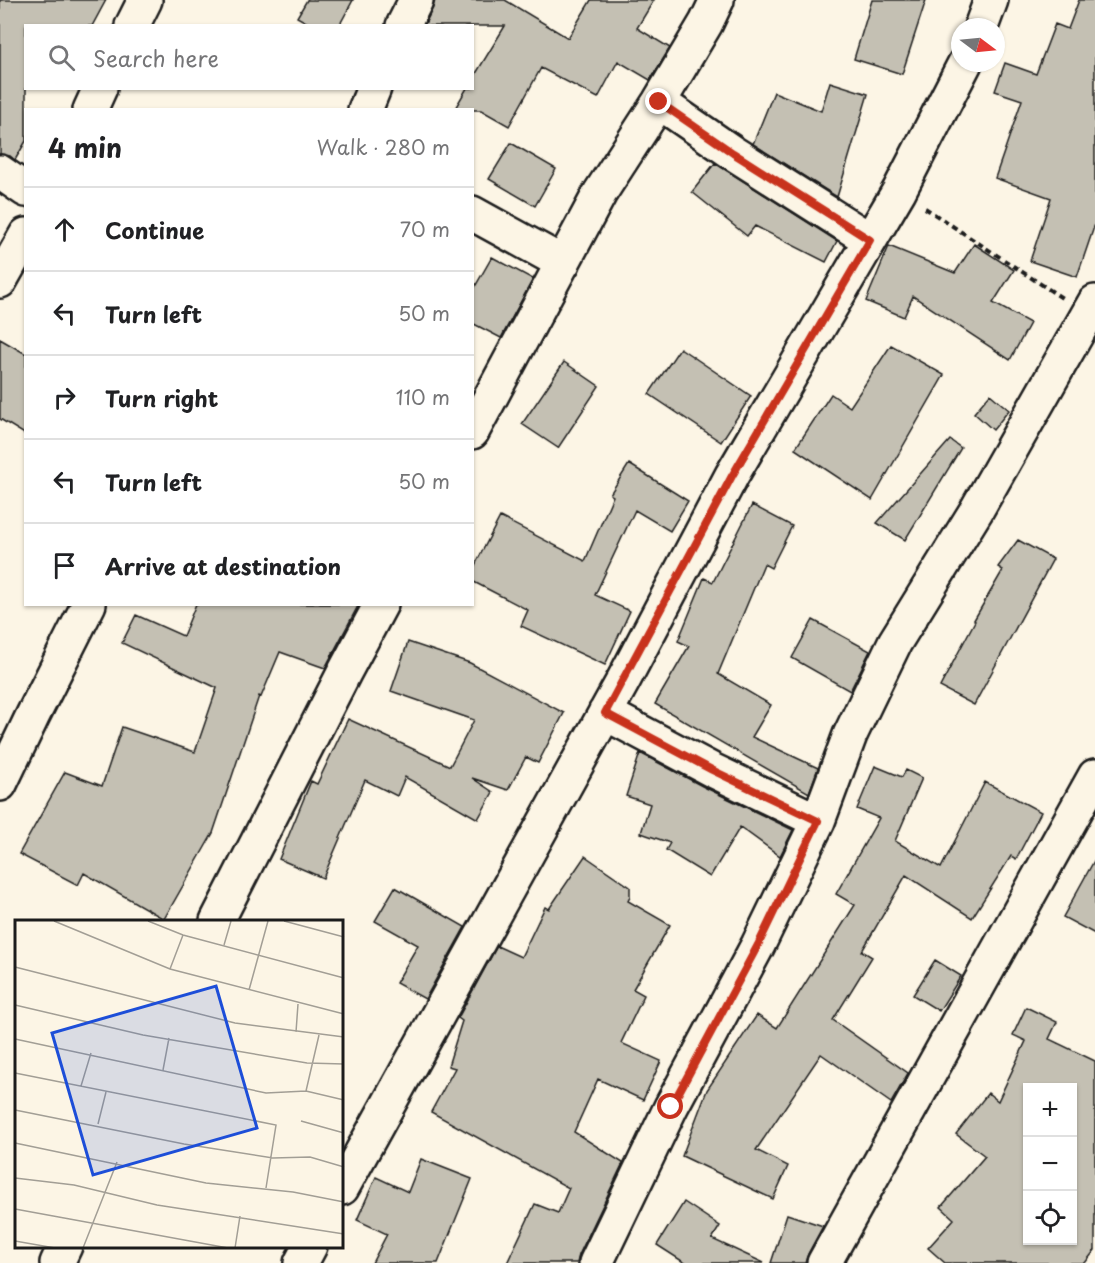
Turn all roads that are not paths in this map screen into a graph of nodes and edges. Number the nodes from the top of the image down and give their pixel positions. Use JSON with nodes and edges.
{"nodes":[{"id":1,"x":145,"y":0,"type":"edge"},
{"id":2,"x":416,"y":0,"type":"edge"},
{"id":3,"x":717,"y":0,"type":"edge"},
{"id":4,"x":991,"y":0,"type":"edge"},
{"id":5,"x":984,"y":18,"type":"edge"},
{"id":6,"x":133,"y":24,"type":"edge"},
{"id":7,"x":404,"y":24,"type":"edge"},
{"id":8,"x":960,"y":72,"type":"edge"},
{"id":9,"x":99,"y":90,"type":"edge"},
{"id":10,"x":373,"y":90,"type":"edge"},
{"id":11,"x":659,"y":102,"type":"junction"},
{"id":12,"x":91,"y":108,"type":"edge"},
{"id":13,"x":366,"y":108,"type":"edge"},
{"id":14,"x":0,"y":172,"type":"edge"},
{"id":15,"x":24,"y":189,"type":"edge"},
{"id":16,"x":474,"y":214,"type":"edge"},
{"id":17,"x":24,"y":239,"type":"edge"},
{"id":18,"x":870,"y":240,"type":"junction"},
{"id":19,"x":563,"y":263,"type":"junction"},
{"id":20,"x":0,"y":281,"type":"edge"},
{"id":21,"x":1091,"y":308,"type":"edge"},
{"id":22,"x":474,"y":428,"type":"edge"},
{"id":23,"x":88,"y":606,"type":"edge"},
{"id":24,"x":380,"y":606,"type":"edge"},
{"id":25,"x":605,"y":713,"type":"junction"},
{"id":26,"x":1095,"y":776,"type":"edge"},
{"id":27,"x":0,"y":784,"type":"edge"},
{"id":28,"x":818,"y":821,"type":"junction"},
{"id":29,"x":218,"y":920,"type":"edge"},
{"id":30,"x":344,"y":1184,"type":"edge"},
{"id":31,"x":63,"y":1248,"type":"edge"},
{"id":32,"x":309,"y":1248,"type":"edge"},
{"id":33,"x":57,"y":1263,"type":"edge"},
{"id":34,"x":301,"y":1263,"type":"edge"},
{"id":35,"x":596,"y":1263,"type":"edge"},
{"id":36,"x":824,"y":1263,"type":"edge"}],
"edges":[{"from":1,"to":6,"type":"street"},
{"from":2,"to":7,"type":"street"},
{"from":3,"to":11,"type":"street"},
{"from":4,"to":5,"type":"street"},
{"from":8,"to":18,"type":"street"},
{"from":9,"to":12,"type":"street"},
{"from":10,"to":13,"type":"street"},
{"from":11,"to":18,"type":"street"},
{"from":11,"to":19,"type":"street"},
{"from":14,"to":15,"type":"street"},
{"from":16,"to":19,"type":"street"},
{"from":17,"to":20,"type":"street"},
{"from":18,"to":25,"type":"street"},
{"from":19,"to":22,"type":"street"},
{"from":21,"to":28,"type":"street"},
{"from":23,"to":27,"type":"street"},
{"from":24,"to":29,"type":"street"},
{"from":25,"to":28,"type":"street"},
{"from":25,"to":30,"type":"street"},
{"from":26,"to":36,"type":"street"},
{"from":28,"to":35,"type":"street"},
{"from":31,"to":33,"type":"street"},
{"from":32,"to":34,"type":"street"}]}
